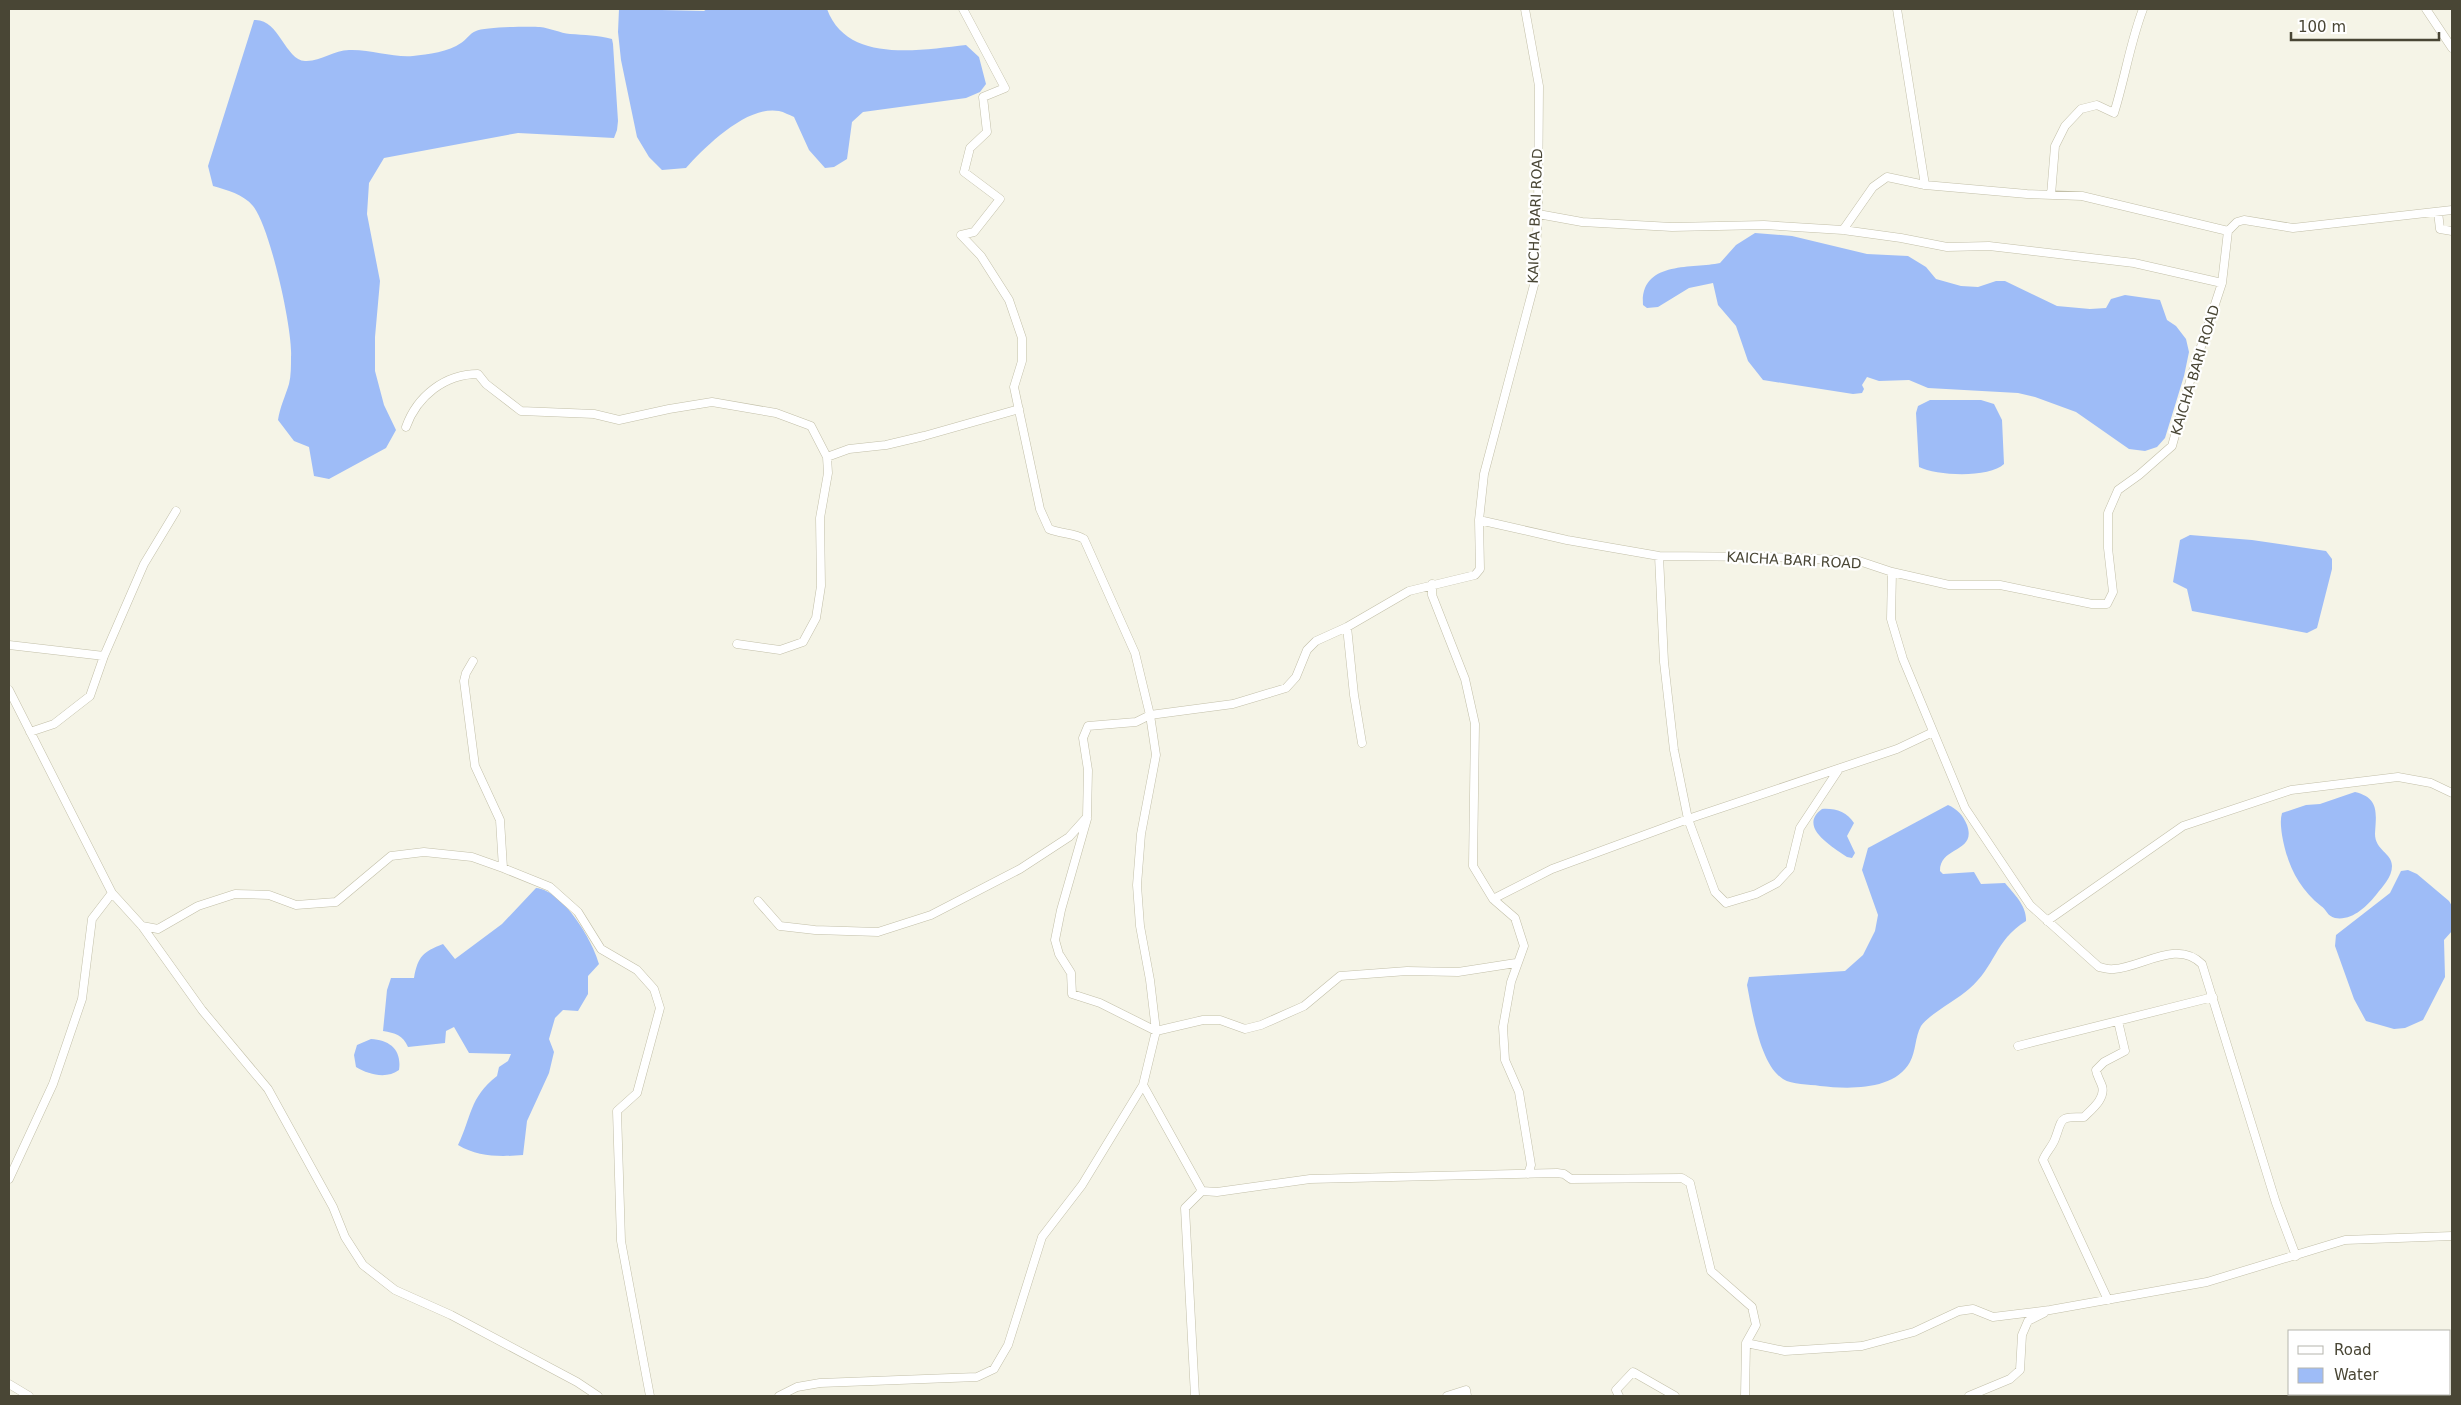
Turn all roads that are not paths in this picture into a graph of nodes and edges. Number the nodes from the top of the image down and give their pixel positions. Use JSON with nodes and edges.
{"nodes":[{"id":1,"x":964,"y":9,"type":"edge"},
{"id":2,"x":1525,"y":9,"type":"edge"},
{"id":3,"x":1897,"y":9,"type":"edge"},
{"id":4,"x":2143,"y":9,"type":"edge"},
{"id":5,"x":2426,"y":9,"type":"edge"},
{"id":6,"x":2452,"y":48,"type":"edge"},
{"id":7,"x":1925,"y":185,"type":"junction"},
{"id":8,"x":2051,"y":195,"type":"junction"},
{"id":9,"x":2452,"y":210,"type":"edge"},
{"id":10,"x":2438,"y":212,"type":"junction"},
{"id":11,"x":1538,"y":214,"type":"junction"},
{"id":12,"x":1843,"y":230,"type":"junction"},
{"id":13,"x":2452,"y":230,"type":"edge"},
{"id":14,"x":2228,"y":231,"type":"junction"},
{"id":15,"x":2222,"y":283,"type":"junction"},
{"id":16,"x":1019,"y":409,"type":"junction"},
{"id":17,"x":406,"y":427,"type":"dead end"},
{"id":18,"x":827,"y":457,"type":"junction"},
{"id":19,"x":176,"y":511,"type":"dead end"},
{"id":20,"x":1479,"y":520,"type":"junction"},
{"id":21,"x":1659,"y":556,"type":"junction"},
{"id":22,"x":1892,"y":572,"type":"junction"},
{"id":23,"x":1432,"y":584,"type":"junction"},
{"id":24,"x":1347,"y":626,"type":"junction"},
{"id":25,"x":737,"y":644,"type":"dead end"},
{"id":26,"x":9,"y":645,"type":"edge"},
{"id":27,"x":104,"y":656,"type":"junction"},
{"id":28,"x":473,"y":661,"type":"dead end"},
{"id":29,"x":9,"y":690,"type":"edge"},
{"id":30,"x":1150,"y":715,"type":"junction"},
{"id":31,"x":30,"y":732,"type":"junction"},
{"id":32,"x":1933,"y":732,"type":"junction"},
{"id":33,"x":1362,"y":743,"type":"dead end"},
{"id":34,"x":1839,"y":769,"type":"junction"},
{"id":35,"x":2452,"y":793,"type":"edge"},
{"id":36,"x":1087,"y":817,"type":"junction"},
{"id":37,"x":1688,"y":819,"type":"junction"},
{"id":38,"x":503,"y":868,"type":"junction"},
{"id":39,"x":112,"y":893,"type":"junction"},
{"id":40,"x":1493,"y":898,"type":"junction"},
{"id":41,"x":758,"y":901,"type":"dead end"},
{"id":42,"x":2047,"y":921,"type":"junction"},
{"id":43,"x":142,"y":926,"type":"junction"},
{"id":44,"x":1516,"y":963,"type":"junction"},
{"id":45,"x":2213,"y":996,"type":"junction"},
{"id":46,"x":2118,"y":1020,"type":"junction"},
{"id":47,"x":1156,"y":1032,"type":"junction"},
{"id":48,"x":2018,"y":1046,"type":"dead end"},
{"id":49,"x":1143,"y":1085,"type":"junction"},
{"id":50,"x":1528,"y":1174,"type":"junction"},
{"id":51,"x":9,"y":1180,"type":"edge"},
{"id":52,"x":1202,"y":1191,"type":"junction"},
{"id":53,"x":2452,"y":1236,"type":"edge"},
{"id":54,"x":2296,"y":1256,"type":"junction"},
{"id":55,"x":2108,"y":1300,"type":"junction"},
{"id":56,"x":2050,"y":1310,"type":"junction"},
{"id":57,"x":1746,"y":1343,"type":"junction"},
{"id":58,"x":9,"y":1384,"type":"edge"},
{"id":59,"x":29,"y":1396,"type":"edge"},
{"id":60,"x":598,"y":1396,"type":"edge"},
{"id":61,"x":650,"y":1396,"type":"edge"},
{"id":62,"x":779,"y":1396,"type":"edge"},
{"id":63,"x":1195,"y":1396,"type":"edge"},
{"id":64,"x":1447,"y":1396,"type":"edge"},
{"id":65,"x":1467,"y":1396,"type":"edge"},
{"id":66,"x":1619,"y":1396,"type":"edge"},
{"id":67,"x":1675,"y":1396,"type":"edge"},
{"id":68,"x":1745,"y":1396,"type":"edge"},
{"id":69,"x":1970,"y":1396,"type":"edge"}],
"edges":[{"from":1,"to":16,"type":"street"},
{"from":2,"to":11,"type":"street","name":"KAICHA BARI ROAD"},
{"from":3,"to":7,"type":"street"},
{"from":4,"to":8,"type":"street"},
{"from":5,"to":6,"type":"street"},
{"from":7,"to":8,"type":"street"},
{"from":7,"to":12,"type":"street"},
{"from":8,"to":14,"type":"street"},
{"from":9,"to":10,"type":"street"},
{"from":10,"to":13,"type":"street"},
{"from":10,"to":14,"type":"street"},
{"from":11,"to":12,"type":"street"},
{"from":11,"to":20,"type":"street","name":"KAICHA BARI ROAD"},
{"from":12,"to":15,"type":"street"},
{"from":14,"to":15,"type":"street","name":"KAICHA BARI ROAD"},
{"from":15,"to":22,"type":"street","name":"KAICHA BARI ROAD"},
{"from":16,"to":18,"type":"street"},
{"from":16,"to":30,"type":"street"},
{"from":17,"to":18,"type":"street"},
{"from":18,"to":25,"type":"street"},
{"from":19,"to":27,"type":"street"},
{"from":20,"to":21,"type":"street","name":"KAICHA BARI ROAD"},
{"from":20,"to":23,"type":"street"},
{"from":21,"to":22,"type":"street","name":"KAICHA BARI ROAD"},
{"from":21,"to":37,"type":"street"},
{"from":22,"to":32,"type":"street"},
{"from":23,"to":24,"type":"street"},
{"from":23,"to":40,"type":"street"},
{"from":24,"to":30,"type":"street"},
{"from":24,"to":33,"type":"street"},
{"from":26,"to":27,"type":"street"},
{"from":27,"to":31,"type":"street"},
{"from":28,"to":38,"type":"street"},
{"from":29,"to":31,"type":"street"},
{"from":30,"to":36,"type":"street"},
{"from":30,"to":47,"type":"street"},
{"from":31,"to":39,"type":"street"},
{"from":32,"to":34,"type":"street"},
{"from":32,"to":42,"type":"street"},
{"from":34,"to":37,"type":"street"},
{"from":34,"to":37,"type":"street"},
{"from":35,"to":42,"type":"street"},
{"from":36,"to":41,"type":"street"},
{"from":36,"to":47,"type":"street"},
{"from":37,"to":40,"type":"street"},
{"from":38,"to":43,"type":"street"},
{"from":38,"to":61,"type":"street"},
{"from":39,"to":43,"type":"street"},
{"from":39,"to":51,"type":"street"},
{"from":40,"to":44,"type":"street"},
{"from":42,"to":45,"type":"street"},
{"from":43,"to":60,"type":"street"},
{"from":44,"to":47,"type":"street"},
{"from":44,"to":50,"type":"street"},
{"from":45,"to":46,"type":"street"},
{"from":45,"to":54,"type":"street"},
{"from":46,"to":48,"type":"street"},
{"from":46,"to":55,"type":"street"},
{"from":47,"to":49,"type":"street"},
{"from":49,"to":52,"type":"street"},
{"from":49,"to":62,"type":"street"},
{"from":50,"to":52,"type":"street"},
{"from":50,"to":57,"type":"street"},
{"from":52,"to":63,"type":"street"},
{"from":53,"to":54,"type":"street"},
{"from":54,"to":55,"type":"street"},
{"from":55,"to":56,"type":"street"},
{"from":56,"to":57,"type":"street"},
{"from":56,"to":69,"type":"street"},
{"from":57,"to":68,"type":"street"},
{"from":58,"to":59,"type":"street"},
{"from":64,"to":65,"type":"street"},
{"from":66,"to":67,"type":"street"}]}
